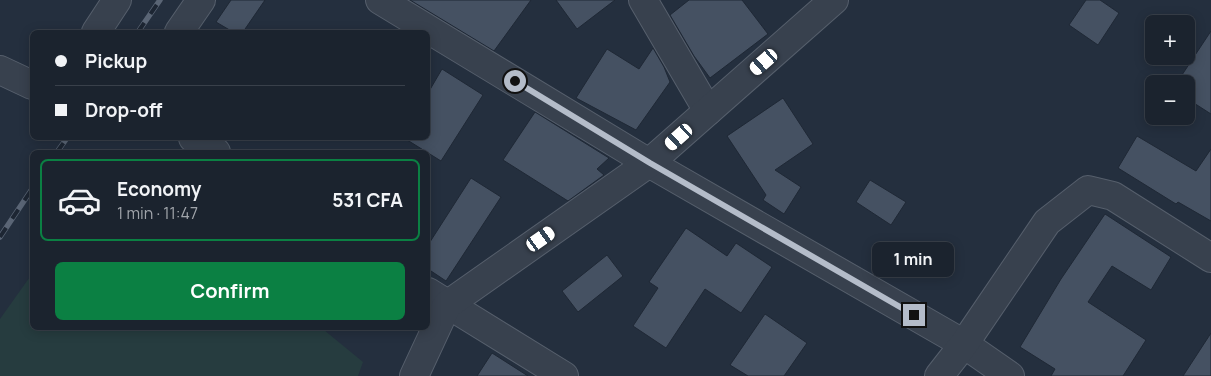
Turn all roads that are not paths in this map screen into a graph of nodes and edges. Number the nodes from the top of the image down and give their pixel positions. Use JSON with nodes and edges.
{"nodes":[{"id":1,"x":117,"y":0,"type":"edge"},
{"id":2,"x":201,"y":0,"type":"edge"},
{"id":3,"x":380,"y":0,"type":"edge"},
{"id":4,"x":644,"y":0,"type":"edge"},
{"id":5,"x":834,"y":0,"type":"edge"},
{"id":6,"x":97,"y":30,"type":"edge"},
{"id":7,"x":180,"y":30,"type":"edge"},
{"id":8,"x":430,"y":30,"type":"edge"},
{"id":9,"x":430,"y":30,"type":"edge"},
{"id":10,"x":0,"y":70,"type":"edge"},
{"id":11,"x":30,"y":84,"type":"edge"},
{"id":12,"x":708,"y":112,"type":"junction"},
{"id":13,"x":196,"y":140,"type":"edge"},
{"id":14,"x":213,"y":150,"type":"edge"},
{"id":15,"x":650,"y":163,"type":"junction"},
{"id":16,"x":1211,"y":258,"type":"edge"},
{"id":17,"x":438,"y":298,"type":"edge"},
{"id":18,"x":430,"y":324,"type":"edge"},
{"id":19,"x":428,"y":330,"type":"edge"},
{"id":20,"x":964,"y":344,"type":"junction"},
{"id":21,"x":414,"y":376,"type":"edge"},
{"id":22,"x":564,"y":376,"type":"edge"},
{"id":23,"x":939,"y":376,"type":"edge"},
{"id":24,"x":1010,"y":376,"type":"edge"}],
"edges":[{"from":1,"to":6,"type":"street"},
{"from":2,"to":7,"type":"street"},
{"from":3,"to":8,"type":"street"},
{"from":4,"to":12,"type":"street"},
{"from":5,"to":12,"type":"street"},
{"from":9,"to":15,"type":"street"},
{"from":10,"to":11,"type":"street"},
{"from":12,"to":15,"type":"street"},
{"from":13,"to":14,"type":"street"},
{"from":15,"to":17,"type":"street"},
{"from":15,"to":20,"type":"street"},
{"from":16,"to":20,"type":"street"},
{"from":17,"to":18,"type":"street"},
{"from":17,"to":22,"type":"street"},
{"from":19,"to":21,"type":"street"},
{"from":20,"to":23,"type":"street"},
{"from":20,"to":24,"type":"street"}]}
